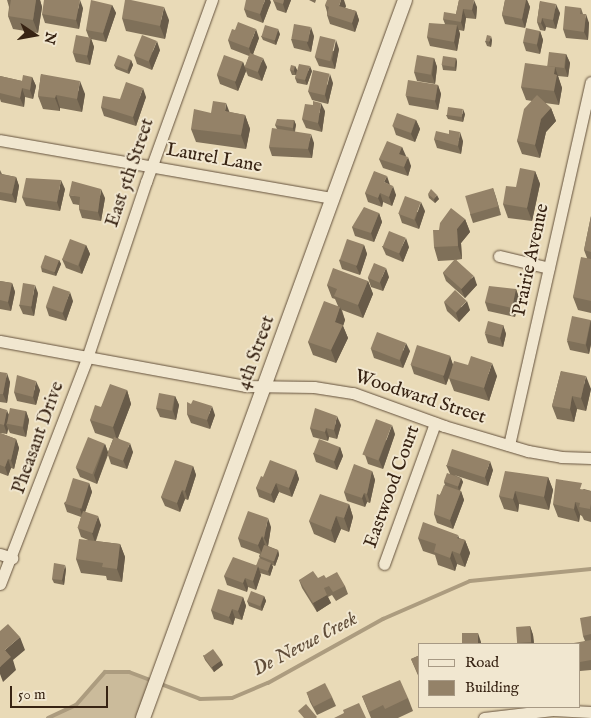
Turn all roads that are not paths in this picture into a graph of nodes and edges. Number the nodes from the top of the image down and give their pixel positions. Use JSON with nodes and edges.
{"nodes":[{"id":1,"x":212,"y":0,"type":"edge"},
{"id":2,"x":405,"y":0,"type":"edge"},
{"id":3,"x":591,"y":82,"type":"edge"},
{"id":4,"x":0,"y":140,"type":"edge"},
{"id":5,"x":152,"y":166,"type":"junction"},
{"id":6,"x":333,"y":198,"type":"junction"},
{"id":7,"x":499,"y":256,"type":"dead end"},
{"id":8,"x":549,"y":268,"type":"junction"},
{"id":9,"x":0,"y":341,"type":"edge"},
{"id":10,"x":87,"y":358,"type":"junction"},
{"id":11,"x":264,"y":389,"type":"junction"},
{"id":12,"x":435,"y":423,"type":"junction"},
{"id":13,"x":509,"y":445,"type":"junction"},
{"id":14,"x":591,"y":458,"type":"edge"},
{"id":15,"x":0,"y":554,"type":"edge"},
{"id":16,"x":12,"y":558,"type":"junction"},
{"id":17,"x":384,"y":564,"type":"dead end"},
{"id":18,"x":0,"y":584,"type":"edge"},
{"id":19,"x":591,"y":712,"type":"edge"},
{"id":20,"x":143,"y":718,"type":"edge"},
{"id":21,"x":484,"y":718,"type":"edge"}],
"edges":[{"from":1,"to":5,"type":"street","name":"East 5th Street"},
{"from":2,"to":6,"type":"street","name":"4th Street"},
{"from":3,"to":8,"type":"street","name":"Prairie Avenue"},
{"from":4,"to":5,"type":"street","name":"Laurel Lane"},
{"from":5,"to":6,"type":"street","name":"Laurel Lane"},
{"from":5,"to":10,"type":"street","name":"East 5th Street"},
{"from":6,"to":11,"type":"street","name":"4th Street"},
{"from":7,"to":8,"type":"street"},
{"from":8,"to":13,"type":"street","name":"Prairie Avenue"},
{"from":9,"to":10,"type":"street","name":"Woodward Street"},
{"from":10,"to":11,"type":"street","name":"Woodward Street"},
{"from":10,"to":16,"type":"street","name":"Pheasant Drive"},
{"from":11,"to":12,"type":"street","name":"Woodward Street"},
{"from":11,"to":20,"type":"street","name":"4th Street"},
{"from":12,"to":13,"type":"street","name":"Woodward Street"},
{"from":12,"to":17,"type":"street","name":"Eastwood Court"},
{"from":13,"to":14,"type":"street","name":"Woodward Street"},
{"from":15,"to":16,"type":"street"},
{"from":16,"to":18,"type":"street","name":"Pheasant Drive"},
{"from":19,"to":21,"type":"street"}]}
